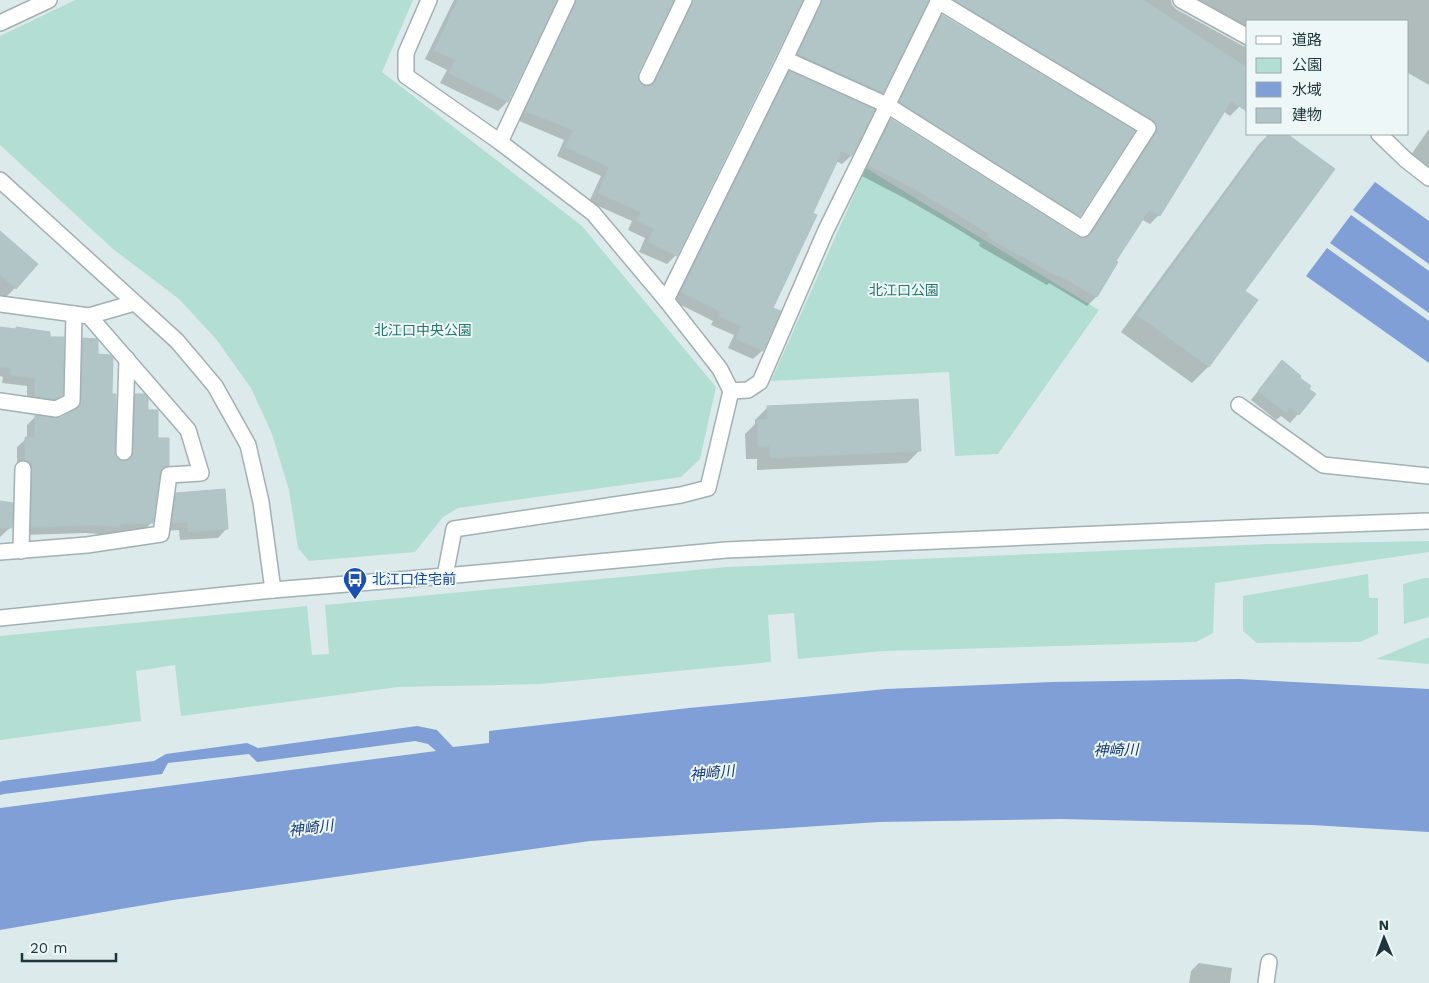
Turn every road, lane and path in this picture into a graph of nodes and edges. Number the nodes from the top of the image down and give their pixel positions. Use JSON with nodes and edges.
{"nodes":[{"id":1,"x":49,"y":0,"type":"edge"},
{"id":2,"x":429,"y":0,"type":"edge"},
{"id":3,"x":567,"y":0,"type":"edge"},
{"id":4,"x":684,"y":0,"type":"edge"},
{"id":5,"x":813,"y":0,"type":"edge"},
{"id":6,"x":939,"y":0,"type":"edge"},
{"id":7,"x":1181,"y":0,"type":"edge"},
{"id":8,"x":0,"y":23,"type":"edge"},
{"id":9,"x":1246,"y":36,"type":"edge"},
{"id":10,"x":785,"y":59,"type":"junction"},
{"id":11,"x":647,"y":77,"type":"dead end"},
{"id":12,"x":887,"y":105,"type":"junction"},
{"id":13,"x":1380,"y":135,"type":"edge"},
{"id":14,"x":500,"y":142,"type":"junction"},
{"id":15,"x":1429,"y":178,"type":"edge"},
{"id":16,"x":0,"y":180,"type":"edge"},
{"id":17,"x":666,"y":300,"type":"junction"},
{"id":18,"x":134,"y":303,"type":"junction"},
{"id":19,"x":0,"y":304,"type":"edge"},
{"id":20,"x":82,"y":315,"type":"junction"},
{"id":21,"x":126,"y":359,"type":"junction"},
{"id":22,"x":731,"y":391,"type":"junction"},
{"id":23,"x":0,"y":401,"type":"edge"},
{"id":24,"x":1239,"y":405,"type":"dead end"},
{"id":25,"x":124,"y":452,"type":"dead end"},
{"id":26,"x":23,"y":469,"type":"dead end"},
{"id":27,"x":1429,"y":476,"type":"edge"},
{"id":28,"x":1429,"y":521,"type":"edge"},
{"id":29,"x":21,"y":551,"type":"junction"},
{"id":30,"x":0,"y":552,"type":"edge"},
{"id":31,"x":445,"y":576,"type":"junction"},
{"id":32,"x":273,"y":590,"type":"junction"},
{"id":33,"x":0,"y":618,"type":"edge"},
{"id":34,"x":1269,"y":962,"type":"dead end"},
{"id":35,"x":1266,"y":983,"type":"edge"}],
"edges":[{"from":1,"to":8,"type":"street"},
{"from":2,"to":14,"type":"street"},
{"from":3,"to":14,"type":"street"},
{"from":4,"to":11,"type":"street"},
{"from":5,"to":10,"type":"street"},
{"from":6,"to":12,"type":"street"},
{"from":6,"to":12,"type":"street"},
{"from":7,"to":9,"type":"street"},
{"from":10,"to":12,"type":"street"},
{"from":10,"to":17,"type":"street"},
{"from":12,"to":22,"type":"street"},
{"from":13,"to":15,"type":"street"},
{"from":14,"to":17,"type":"street"},
{"from":16,"to":18,"type":"street"},
{"from":17,"to":22,"type":"street"},
{"from":18,"to":20,"type":"street"},
{"from":18,"to":32,"type":"street"},
{"from":19,"to":20,"type":"street"},
{"from":20,"to":21,"type":"street"},
{"from":20,"to":23,"type":"street"},
{"from":21,"to":25,"type":"street"},
{"from":21,"to":29,"type":"street"},
{"from":22,"to":31,"type":"street"},
{"from":24,"to":27,"type":"street"},
{"from":26,"to":29,"type":"street"},
{"from":28,"to":31,"type":"street"},
{"from":29,"to":30,"type":"street"},
{"from":31,"to":32,"type":"street"},
{"from":32,"to":33,"type":"street"},
{"from":34,"to":35,"type":"street"}]}
